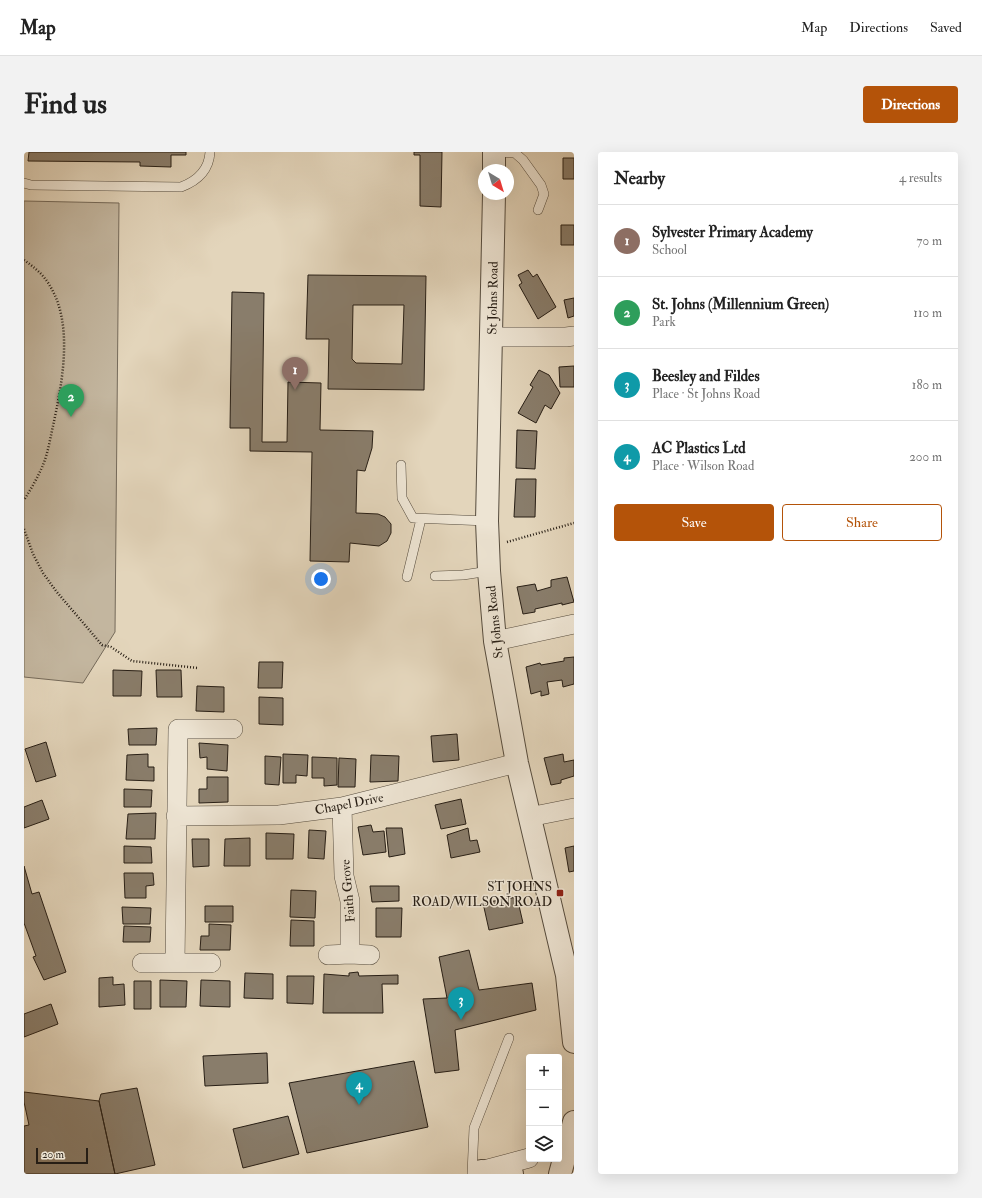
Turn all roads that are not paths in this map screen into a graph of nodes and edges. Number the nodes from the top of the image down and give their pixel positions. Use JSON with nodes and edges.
{"nodes":[{"id":1,"x":210,"y":152,"type":"edge"},
{"id":2,"x":495,"y":152,"type":"edge"},
{"id":3,"x":494,"y":164,"type":"edge"},
{"id":4,"x":24,"y":183,"type":"edge"},
{"id":5,"x":494,"y":200,"type":"edge"},
{"id":6,"x":538,"y":210,"type":"dead end"},
{"id":7,"x":574,"y":336,"type":"edge"},
{"id":8,"x":491,"y":337,"type":"junction"},
{"id":9,"x":401,"y":465,"type":"dead end"},
{"id":10,"x":421,"y":519,"type":"junction"},
{"id":11,"x":487,"y":521,"type":"junction"},
{"id":12,"x":489,"y":571,"type":"junction"},
{"id":13,"x":435,"y":576,"type":"dead end"},
{"id":14,"x":407,"y":577,"type":"dead end"},
{"id":15,"x":574,"y":624,"type":"edge"},
{"id":16,"x":495,"y":641,"type":"junction"},
{"id":17,"x":233,"y":729,"type":"dead end"},
{"id":18,"x":517,"y":763,"type":"junction"},
{"id":19,"x":342,"y":807,"type":"junction"},
{"id":20,"x":574,"y":808,"type":"edge"},
{"id":21,"x":176,"y":816,"type":"junction"},
{"id":22,"x":529,"y":817,"type":"junction"},
{"id":23,"x":350,"y":954,"type":"junction"},
{"id":24,"x":328,"y":955,"type":"dead end"},
{"id":25,"x":370,"y":955,"type":"dead end"},
{"id":26,"x":142,"y":963,"type":"dead end"},
{"id":27,"x":175,"y":963,"type":"junction"},
{"id":28,"x":211,"y":963,"type":"dead end"},
{"id":29,"x":570,"y":975,"type":"edge"},
{"id":30,"x":509,"y":1038,"type":"dead end"},
{"id":31,"x":574,"y":1042,"type":"edge"},
{"id":32,"x":574,"y":1122,"type":"edge"},
{"id":33,"x":567,"y":1148,"type":"edge"},
{"id":34,"x":526,"y":1159,"type":"edge"},
{"id":35,"x":475,"y":1173,"type":"edge"},
{"id":36,"x":512,"y":1174,"type":"edge"},
{"id":37,"x":560,"y":1174,"type":"edge"}],
"edges":[{"from":1,"to":4,"type":"lane"},
{"from":2,"to":3,"type":"street"},
{"from":2,"to":6,"type":"lane"},
{"from":5,"to":8,"type":"street","name":"St Johns Road"},
{"from":7,"to":8,"type":"street"},
{"from":8,"to":11,"type":"street","name":"St Johns Road"},
{"from":9,"to":10,"type":"lane"},
{"from":10,"to":11,"type":"lane"},
{"from":10,"to":14,"type":"lane"},
{"from":11,"to":12,"type":"street","name":"St Johns Road"},
{"from":12,"to":13,"type":"lane"},
{"from":12,"to":16,"type":"street","name":"St Johns Road"},
{"from":15,"to":16,"type":"street"},
{"from":16,"to":18,"type":"street","name":"St Johns Road"},
{"from":17,"to":21,"type":"street"},
{"from":18,"to":19,"type":"street","name":"Chapel Drive"},
{"from":18,"to":22,"type":"street","name":"St Johns Road"},
{"from":19,"to":21,"type":"street","name":"Chapel Drive"},
{"from":19,"to":23,"type":"street","name":"Faith Grove"},
{"from":20,"to":22,"type":"street"},
{"from":21,"to":27,"type":"street"},
{"from":22,"to":29,"type":"street","name":"St Johns Road"},
{"from":23,"to":24,"type":"street"},
{"from":23,"to":25,"type":"street"},
{"from":26,"to":27,"type":"street"},
{"from":27,"to":28,"type":"street"},
{"from":29,"to":31,"type":"street","name":"St Johns Road"},
{"from":30,"to":35,"type":"lane"},
{"from":32,"to":33,"type":"street"},
{"from":33,"to":37,"type":"street"},
{"from":34,"to":35,"type":"street"},
{"from":35,"to":36,"type":"street"}]}
